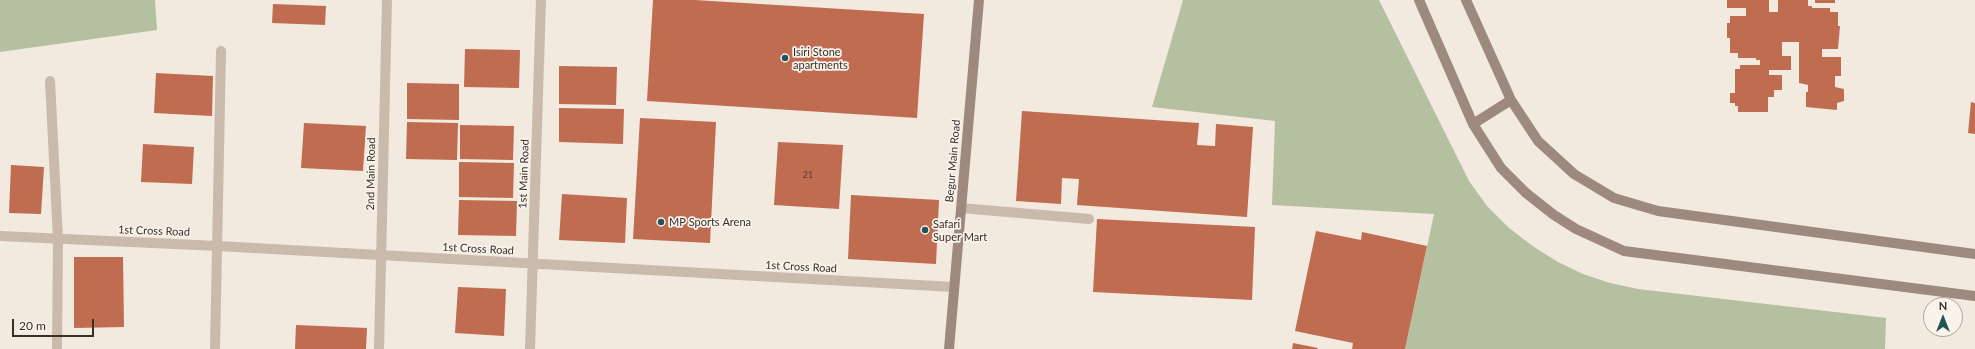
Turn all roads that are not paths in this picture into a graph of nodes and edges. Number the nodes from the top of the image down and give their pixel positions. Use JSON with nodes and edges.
{"nodes":[{"id":1,"x":387,"y":0,"type":"edge"},
{"id":2,"x":541,"y":0,"type":"edge"},
{"id":3,"x":979,"y":0,"type":"edge"},
{"id":4,"x":1419,"y":0,"type":"edge"},
{"id":5,"x":1466,"y":0,"type":"edge"},
{"id":6,"x":221,"y":51,"type":"dead end"},
{"id":7,"x":50,"y":81,"type":"dead end"},
{"id":8,"x":1511,"y":100,"type":"junction"},
{"id":9,"x":1473,"y":124,"type":"junction"},
{"id":10,"x":961,"y":208,"type":"junction"},
{"id":11,"x":1088,"y":219,"type":"dead end"},
{"id":12,"x":0,"y":236,"type":"edge"},
{"id":13,"x":58,"y":239,"type":"junction"},
{"id":14,"x":218,"y":246,"type":"junction"},
{"id":15,"x":1975,"y":254,"type":"edge"},
{"id":16,"x":382,"y":256,"type":"junction"},
{"id":17,"x":533,"y":264,"type":"junction"},
{"id":18,"x":954,"y":287,"type":"junction"},
{"id":19,"x":1975,"y":296,"type":"edge"},
{"id":20,"x":57,"y":349,"type":"edge"},
{"id":21,"x":215,"y":349,"type":"edge"},
{"id":22,"x":378,"y":349,"type":"edge"},
{"id":23,"x":530,"y":349,"type":"edge"},
{"id":24,"x":949,"y":349,"type":"edge"}],
"edges":[{"from":1,"to":16,"type":"street","name":"2nd Main Road"},
{"from":2,"to":17,"type":"street","name":"1st Main Road"},
{"from":3,"to":10,"type":"main road","name":"Begur Main Road"},
{"from":4,"to":9,"type":"main road"},
{"from":5,"to":8,"type":"main road"},
{"from":6,"to":14,"type":"street"},
{"from":7,"to":13,"type":"street"},
{"from":8,"to":9,"type":"main road"},
{"from":8,"to":15,"type":"main road"},
{"from":9,"to":19,"type":"main road"},
{"from":10,"to":11,"type":"street"},
{"from":10,"to":18,"type":"main road","name":"Begur Main Road"},
{"from":12,"to":13,"type":"street","name":"1st Cross Road"},
{"from":13,"to":14,"type":"street","name":"1st Cross Road"},
{"from":13,"to":20,"type":"street"},
{"from":14,"to":16,"type":"street","name":"1st Cross Road"},
{"from":14,"to":21,"type":"street"},
{"from":16,"to":17,"type":"street","name":"1st Cross Road"},
{"from":16,"to":22,"type":"street","name":"2nd Main Road"},
{"from":17,"to":18,"type":"street","name":"1st Cross Road"},
{"from":17,"to":23,"type":"street","name":"1st Main Road"},
{"from":18,"to":24,"type":"main road","name":"Begur Main Road"}]}
